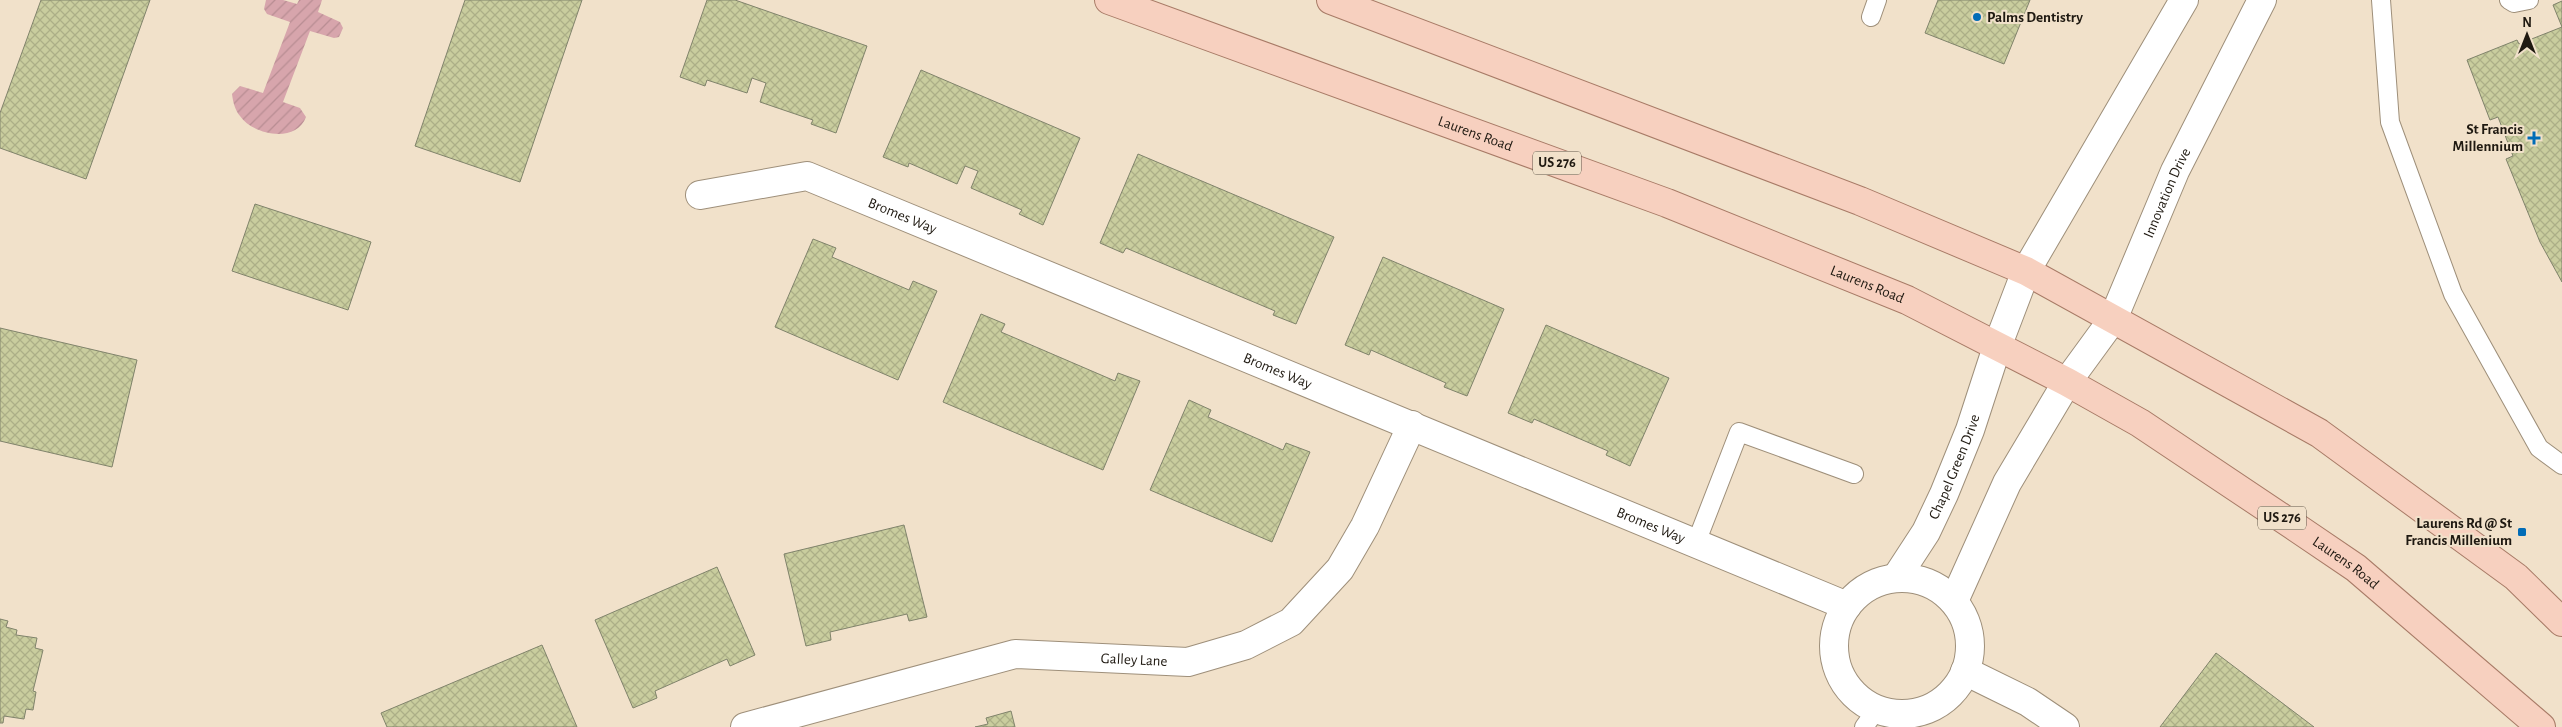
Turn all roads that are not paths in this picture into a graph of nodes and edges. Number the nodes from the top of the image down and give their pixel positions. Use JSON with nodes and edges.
{"nodes":[{"id":1,"x":1109,"y":0,"type":"edge"},
{"id":2,"x":1331,"y":0,"type":"edge"},
{"id":3,"x":2184,"y":0,"type":"edge"},
{"id":4,"x":2262,"y":0,"type":"edge"},
{"id":5,"x":2508,"y":0,"type":"edge"},
{"id":6,"x":2529,"y":0,"type":"edge"},
{"id":7,"x":2383,"y":1,"type":"edge"},
{"id":8,"x":700,"y":195,"type":"dead end"},
{"id":9,"x":2026,"y":271,"type":"junction"},
{"id":10,"x":2113,"y":319,"type":"junction"},
{"id":11,"x":1997,"y":347,"type":"junction"},
{"id":12,"x":2067,"y":382,"type":"junction"},
{"id":13,"x":1412,"y":425,"type":"junction"},
{"id":14,"x":2562,"y":465,"type":"edge"},
{"id":15,"x":1854,"y":474,"type":"dead end"},
{"id":16,"x":1696,"y":543,"type":"junction"},
{"id":17,"x":1896,"y":578,"type":"junction"},
{"id":18,"x":1954,"y":601,"type":"junction"},
{"id":19,"x":1847,"y":606,"type":"junction"},
{"id":20,"x":2562,"y":622,"type":"edge"},
{"id":21,"x":1965,"y":671,"type":"junction"},
{"id":22,"x":1870,"y":718,"type":"edge"},
{"id":23,"x":753,"y":726,"type":"edge"},
{"id":24,"x":2065,"y":727,"type":"edge"},
{"id":25,"x":2541,"y":727,"type":"edge"}],
"edges":[{"from":1,"to":11,"type":"main road","name":"Laurens Road","number":"US 276"},
{"from":2,"to":9,"type":"main road"},
{"from":3,"to":9,"type":"street"},
{"from":4,"to":10,"type":"street","name":"Innovation Drive"},
{"from":5,"to":6,"type":"lane"},
{"from":7,"to":14,"type":"lane"},
{"from":8,"to":13,"type":"street","name":"Bromes Way"},
{"from":9,"to":10,"type":"main road"},
{"from":9,"to":11,"type":"street"},
{"from":10,"to":12,"type":"street","name":"Innovation Drive"},
{"from":10,"to":20,"type":"main road"},
{"from":11,"to":12,"type":"main road","name":"Laurens Road","number":"US 276"},
{"from":11,"to":17,"type":"street","name":"Chapel Green Drive"},
{"from":12,"to":18,"type":"street"},
{"from":12,"to":25,"type":"main road","name":"Laurens Road","number":"US 276"},
{"from":13,"to":16,"type":"street","name":"Bromes Way"},
{"from":13,"to":23,"type":"street","name":"Galley Lane"},
{"from":15,"to":16,"type":"lane"},
{"from":16,"to":19,"type":"street","name":"Bromes Way"},
{"from":17,"to":18,"type":"street"},
{"from":17,"to":19,"type":"street"},
{"from":18,"to":21,"type":"street"},
{"from":19,"to":22,"type":"street"},
{"from":21,"to":22,"type":"street"},
{"from":21,"to":24,"type":"street"}]}
